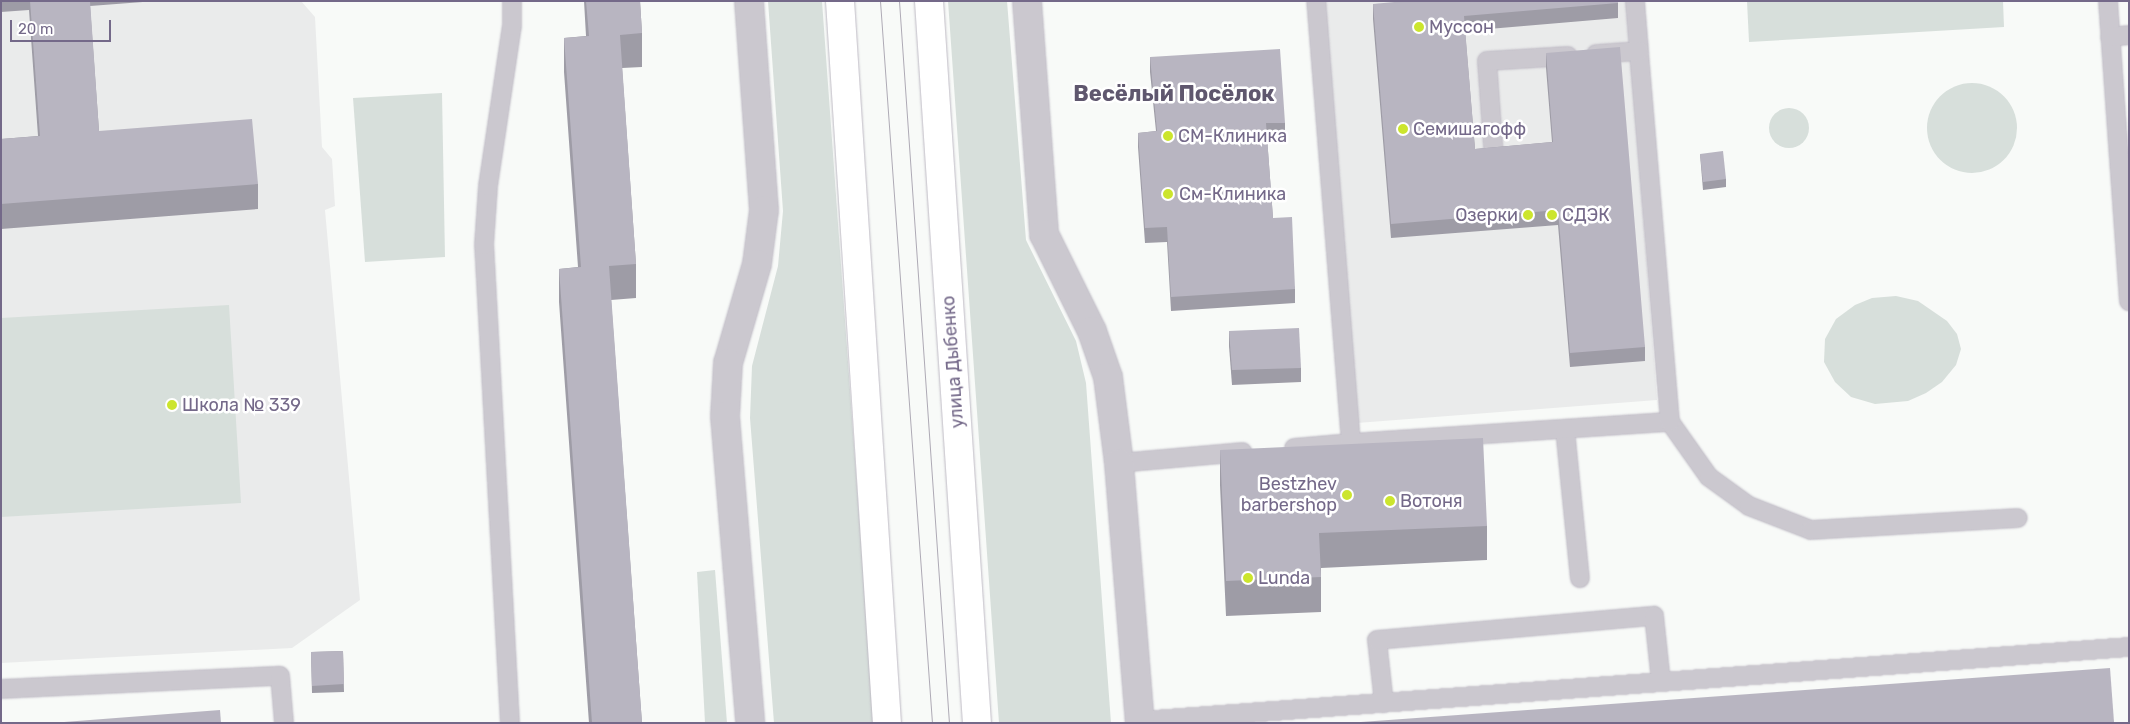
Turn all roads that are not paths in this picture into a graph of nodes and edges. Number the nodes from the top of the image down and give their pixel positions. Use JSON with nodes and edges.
{"nodes":[{"id":1,"x":512,"y":1,"type":"edge"},
{"id":2,"x":749,"y":1,"type":"edge"},
{"id":3,"x":840,"y":1,"type":"edge"},
{"id":4,"x":929,"y":1,"type":"edge"},
{"id":5,"x":1027,"y":1,"type":"edge"},
{"id":6,"x":1316,"y":1,"type":"edge"},
{"id":7,"x":1635,"y":1,"type":"edge"},
{"id":8,"x":2108,"y":1,"type":"edge"},
{"id":9,"x":2129,"y":35,"type":"edge"},
{"id":10,"x":2110,"y":37,"type":"junction"},
{"id":11,"x":1639,"y":51,"type":"junction"},
{"id":12,"x":1494,"y":158,"type":"edge"},
{"id":13,"x":2126,"y":213,"type":"edge"},
{"id":14,"x":2129,"y":301,"type":"edge"},
{"id":15,"x":1670,"y":422,"type":"junction"},
{"id":16,"x":1565,"y":429,"type":"junction"},
{"id":17,"x":1351,"y":443,"type":"junction"},
{"id":18,"x":1282,"y":449,"type":"edge"},
{"id":19,"x":1262,"y":450,"type":"edge"},
{"id":20,"x":1119,"y":463,"type":"junction"},
{"id":21,"x":2018,"y":518,"type":"dead end"},
{"id":22,"x":1580,"y":578,"type":"dead end"},
{"id":23,"x":2129,"y":647,"type":"edge"},
{"id":24,"x":1661,"y":682,"type":"junction"},
{"id":25,"x":1,"y":689,"type":"edge"},
{"id":26,"x":1384,"y":703,"type":"junction"},
{"id":27,"x":1140,"y":722,"type":"edge"},
{"id":28,"x":284,"y":723,"type":"edge"},
{"id":29,"x":510,"y":723,"type":"edge"},
{"id":30,"x":750,"y":723,"type":"edge"},
{"id":31,"x":887,"y":723,"type":"edge"},
{"id":32,"x":977,"y":723,"type":"edge"}],
"edges":[{"from":1,"to":29,"type":"lane"},
{"from":2,"to":30,"type":"street"},
{"from":3,"to":31,"type":"main road"},
{"from":4,"to":32,"type":"main road","name":"улица Дыбенко"},
{"from":5,"to":20,"type":"street"},
{"from":6,"to":17,"type":"lane"},
{"from":7,"to":11,"type":"lane"},
{"from":8,"to":10,"type":"lane"},
{"from":9,"to":10,"type":"lane"},
{"from":10,"to":13,"type":"lane"},
{"from":11,"to":12,"type":"lane"},
{"from":11,"to":15,"type":"lane"},
{"from":13,"to":14,"type":"lane"},
{"from":15,"to":16,"type":"lane"},
{"from":15,"to":21,"type":"lane"},
{"from":16,"to":17,"type":"lane"},
{"from":16,"to":22,"type":"lane"},
{"from":17,"to":18,"type":"lane"},
{"from":19,"to":20,"type":"lane"},
{"from":20,"to":27,"type":"street"},
{"from":23,"to":24,"type":"lane"},
{"from":24,"to":26,"type":"lane"},
{"from":24,"to":26,"type":"lane"},
{"from":25,"to":28,"type":"lane"},
{"from":26,"to":27,"type":"lane"}]}
